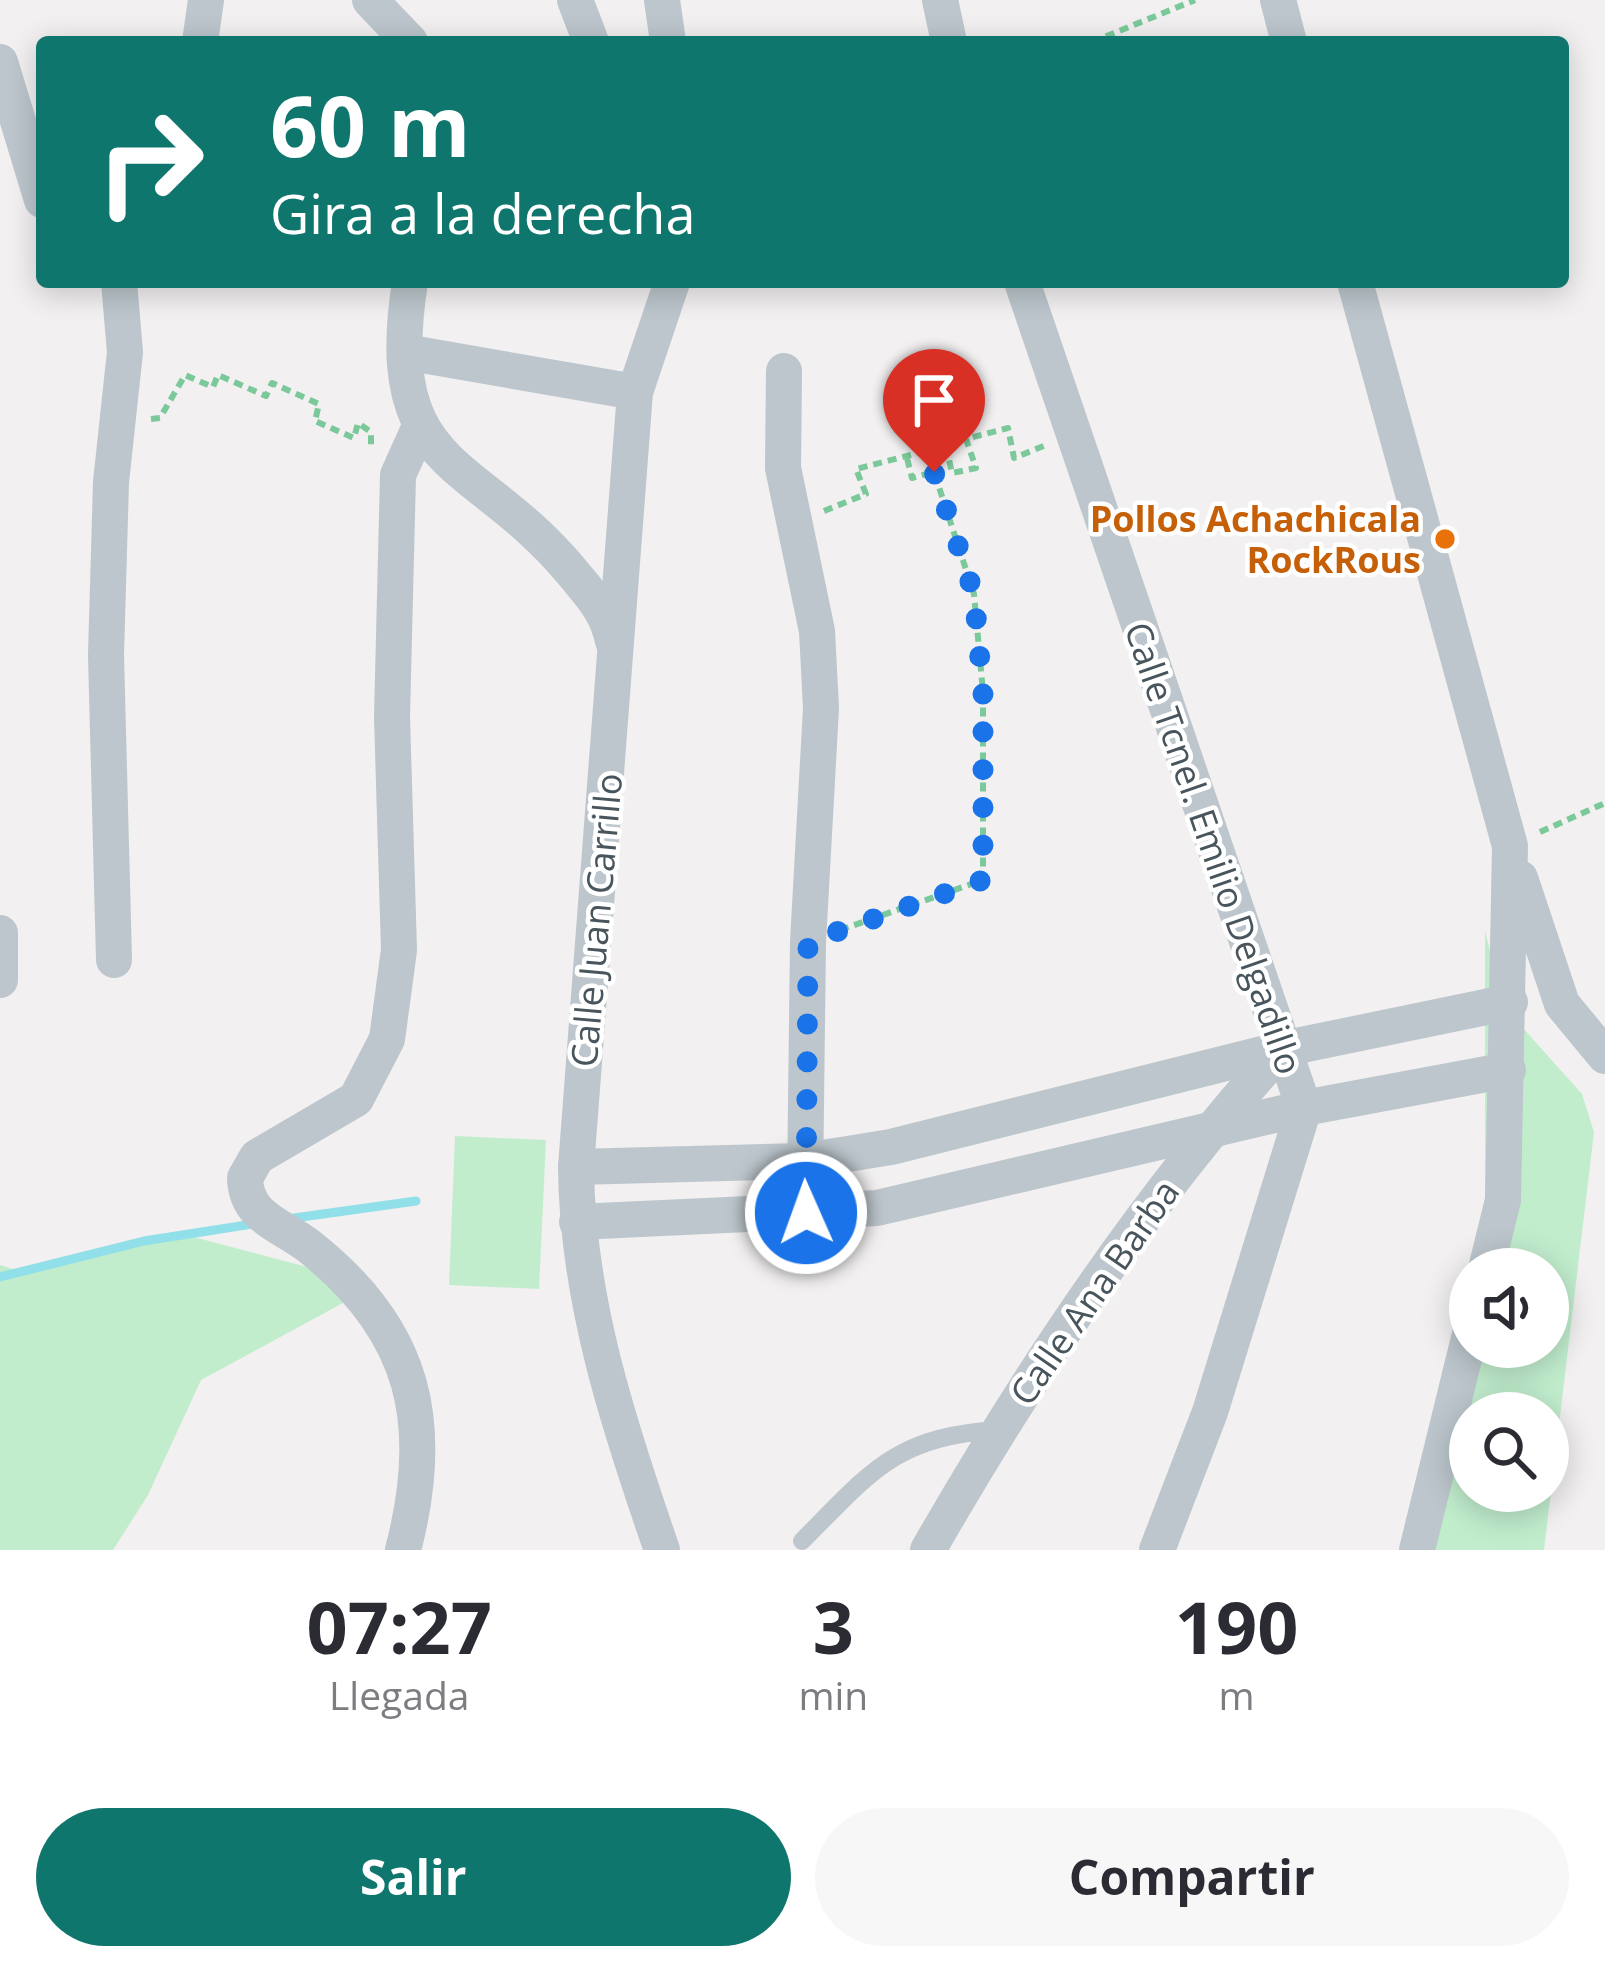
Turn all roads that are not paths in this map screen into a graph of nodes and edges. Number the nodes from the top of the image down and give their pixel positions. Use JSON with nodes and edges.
{"nodes":[{"id":1,"x":206,"y":0,"type":"edge"},
{"id":2,"x":370,"y":0,"type":"edge"},
{"id":3,"x":575,"y":0,"type":"edge"},
{"id":4,"x":662,"y":0,"type":"edge"},
{"id":5,"x":940,"y":0,"type":"edge"},
{"id":6,"x":1278,"y":0,"type":"edge"},
{"id":7,"x":201,"y":36,"type":"edge"},
{"id":8,"x":404,"y":36,"type":"edge"},
{"id":9,"x":589,"y":36,"type":"edge"},
{"id":10,"x":667,"y":36,"type":"edge"},
{"id":11,"x":948,"y":36,"type":"edge"},
{"id":12,"x":1287,"y":36,"type":"edge"},
{"id":13,"x":0,"y":62,"type":"edge"},
{"id":14,"x":36,"y":180,"type":"edge"},
{"id":15,"x":120,"y":288,"type":"edge"},
{"id":16,"x":410,"y":288,"type":"edge"},
{"id":17,"x":667,"y":288,"type":"edge"},
{"id":18,"x":1024,"y":288,"type":"edge"},
{"id":19,"x":1357,"y":288,"type":"edge"},
{"id":20,"x":405,"y":352,"type":"junction"},
{"id":21,"x":784,"y":371,"type":"dead end"},
{"id":22,"x":635,"y":392,"type":"junction"},
{"id":23,"x":420,"y":426,"type":"junction"},
{"id":24,"x":617,"y":656,"type":"junction"},
{"id":25,"x":1510,"y":846,"type":"junction"},
{"id":26,"x":0,"y":933,"type":"edge"},
{"id":27,"x":114,"y":960,"type":"dead end"},
{"id":28,"x":0,"y":980,"type":"edge"},
{"id":29,"x":1510,"y":1002,"type":"junction"},
{"id":30,"x":1282,"y":1049,"type":"junction"},
{"id":31,"x":1605,"y":1056,"type":"edge"},
{"id":32,"x":1508,"y":1070,"type":"junction"},
{"id":33,"x":1304,"y":1108,"type":"junction"},
{"id":34,"x":1209,"y":1130,"type":"junction"},
{"id":35,"x":804,"y":1162,"type":"junction"},
{"id":36,"x":576,"y":1167,"type":"junction"},
{"id":37,"x":806,"y":1213,"type":"junction"},
{"id":38,"x":577,"y":1222,"type":"junction"},
{"id":39,"x":1491,"y":1248,"type":"edge"},
{"id":40,"x":1462,"y":1368,"type":"edge"},
{"id":41,"x":997,"y":1430,"type":"junction"},
{"id":42,"x":802,"y":1541,"type":"dead end"},
{"id":43,"x":403,"y":1550,"type":"edge"},
{"id":44,"x":662,"y":1550,"type":"edge"},
{"id":45,"x":928,"y":1550,"type":"edge"},
{"id":46,"x":1157,"y":1550,"type":"edge"},
{"id":47,"x":1417,"y":1550,"type":"edge"}],
"edges":[{"from":1,"to":7,"type":"street"},
{"from":2,"to":8,"type":"street"},
{"from":3,"to":9,"type":"street"},
{"from":4,"to":10,"type":"street"},
{"from":5,"to":11,"type":"street"},
{"from":6,"to":12,"type":"street"},
{"from":13,"to":14,"type":"street"},
{"from":15,"to":27,"type":"street"},
{"from":16,"to":20,"type":"street"},
{"from":17,"to":22,"type":"street","name":"Calle Juan Carrillo"},
{"from":18,"to":30,"type":"street","name":"Calle Tcnel. Emilio Delgadillo"},
{"from":19,"to":25,"type":"street"},
{"from":20,"to":22,"type":"street"},
{"from":20,"to":23,"type":"street"},
{"from":21,"to":35,"type":"street"},
{"from":22,"to":24,"type":"street","name":"Calle Juan Carrillo"},
{"from":23,"to":24,"type":"street"},
{"from":23,"to":43,"type":"street"},
{"from":24,"to":36,"type":"street","name":"Calle Juan Carrillo"},
{"from":25,"to":29,"type":"street"},
{"from":25,"to":31,"type":"street"},
{"from":26,"to":28,"type":"street"},
{"from":29,"to":30,"type":"street"},
{"from":29,"to":32,"type":"street"},
{"from":30,"to":33,"type":"street","name":"Calle Tcnel. Emilio Delgadillo"},
{"from":30,"to":34,"type":"street","name":"Calle Ana Barba"},
{"from":30,"to":35,"type":"street"},
{"from":32,"to":33,"type":"street"},
{"from":32,"to":39,"type":"street"},
{"from":33,"to":34,"type":"street"},
{"from":33,"to":46,"type":"street","name":"Calle Tcnel. Emilio Delgadillo"},
{"from":34,"to":37,"type":"street"},
{"from":34,"to":41,"type":"street","name":"Calle Ana Barba"},
{"from":35,"to":36,"type":"street"},
{"from":35,"to":37,"type":"street"},
{"from":36,"to":38,"type":"street","name":"Calle Juan Carrillo"},
{"from":37,"to":38,"type":"street"},
{"from":38,"to":44,"type":"street","name":"Calle Juan Carrillo"},
{"from":40,"to":47,"type":"street"},
{"from":41,"to":42,"type":"lane"},
{"from":41,"to":45,"type":"street","name":"Calle Ana Barba"}]}
